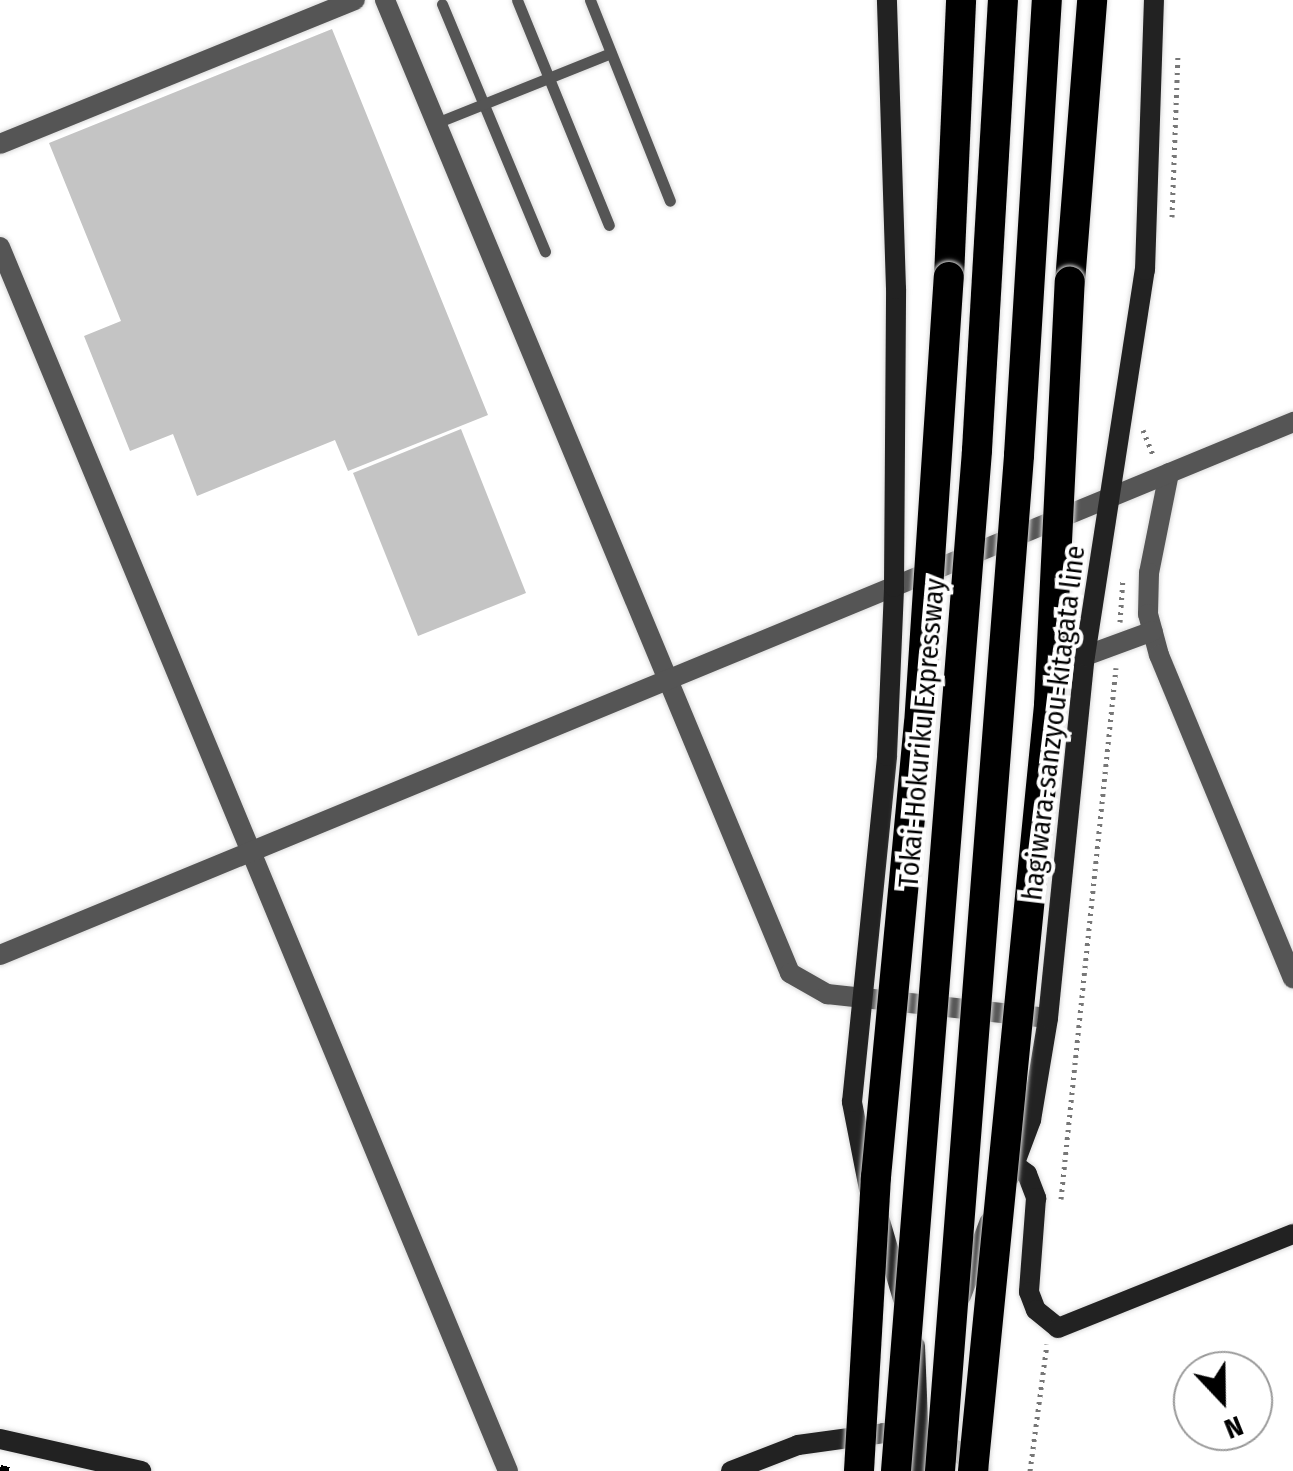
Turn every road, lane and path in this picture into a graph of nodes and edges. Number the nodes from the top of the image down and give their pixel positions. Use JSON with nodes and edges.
{"nodes":[{"id":1,"x":355,"y":0,"type":"edge"},
{"id":2,"x":385,"y":0,"type":"edge"},
{"id":3,"x":517,"y":0,"type":"edge"},
{"id":4,"x":590,"y":0,"type":"edge"},
{"id":5,"x":887,"y":0,"type":"edge"},
{"id":6,"x":961,"y":0,"type":"edge"},
{"id":7,"x":1004,"y":0,"type":"edge"},
{"id":8,"x":1046,"y":0,"type":"edge"},
{"id":9,"x":1092,"y":0,"type":"edge"},
{"id":10,"x":1154,"y":0,"type":"edge"},
{"id":11,"x":442,"y":4,"type":"dead end"},
{"id":12,"x":1178,"y":39,"type":"dead end"},
{"id":13,"x":611,"y":52,"type":"junction"},
{"id":14,"x":549,"y":78,"type":"junction"},
{"id":15,"x":484,"y":104,"type":"junction"},
{"id":16,"x":436,"y":123,"type":"junction"},
{"id":17,"x":0,"y":144,"type":"edge"},
{"id":18,"x":670,"y":201,"type":"dead end"},
{"id":19,"x":609,"y":224,"type":"dead end"},
{"id":20,"x":1171,"y":225,"type":"dead end"},
{"id":21,"x":0,"y":246,"type":"edge"},
{"id":22,"x":545,"y":251,"type":"dead end"},
{"id":23,"x":1145,"y":410,"type":"dead end"},
{"id":24,"x":1293,"y":422,"type":"edge"},
{"id":25,"x":1159,"y":476,"type":"junction"},
{"id":26,"x":1110,"y":497,"type":"junction"},
{"id":27,"x":1123,"y":574,"type":"dead end"},
{"id":28,"x":894,"y":586,"type":"junction"},
{"id":29,"x":1153,"y":631,"type":"junction"},
{"id":30,"x":1118,"y":644,"type":"junction"},
{"id":31,"x":1085,"y":656,"type":"junction"},
{"id":32,"x":667,"y":678,"type":"junction"},
{"id":33,"x":250,"y":852,"type":"junction"},
{"id":34,"x":0,"y":955,"type":"edge"},
{"id":35,"x":1293,"y":978,"type":"edge"},
{"id":36,"x":861,"y":1000,"type":"junction"},
{"id":37,"x":1048,"y":1018,"type":"junction"},
{"id":38,"x":1015,"y":1165,"type":"junction"},
{"id":39,"x":1060,"y":1206,"type":"dead end"},
{"id":40,"x":1293,"y":1234,"type":"edge"},
{"id":41,"x":1049,"y":1325,"type":"junction"},
{"id":42,"x":922,"y":1436,"type":"junction"},
{"id":43,"x":1,"y":1438,"type":"edge"},
{"id":44,"x":141,"y":1471,"type":"edge"},
{"id":45,"x":508,"y":1471,"type":"edge"},
{"id":46,"x":731,"y":1471,"type":"edge"},
{"id":47,"x":859,"y":1471,"type":"edge"},
{"id":48,"x":896,"y":1471,"type":"edge"},
{"id":49,"x":920,"y":1471,"type":"edge"},
{"id":50,"x":940,"y":1471,"type":"edge"},
{"id":51,"x":977,"y":1471,"type":"edge"},
{"id":52,"x":1030,"y":1471,"type":"edge"}],
"edges":[{"from":1,"to":17,"type":"street"},
{"from":2,"to":16,"type":"street"},
{"from":3,"to":14,"type":"lane"},
{"from":4,"to":13,"type":"lane"},
{"from":5,"to":28,"type":"main road","name":"hagiwara-sanzyou-kitagata line"},
{"from":6,"to":47,"type":"highway","bridge":true},
{"from":7,"to":48,"type":"highway","name":"Tokai-Hokuriku Expressway","bridge":true},
{"from":8,"to":50,"type":"highway","bridge":true},
{"from":9,"to":51,"type":"highway","bridge":true},
{"from":10,"to":26,"type":"main road","name":"hagiwara-sanzyou-kitagata line"},
{"from":11,"to":15,"type":"lane"},
{"from":12,"to":20,"type":"path"},
{"from":13,"to":14,"type":"lane"},
{"from":13,"to":18,"type":"lane"},
{"from":14,"to":15,"type":"lane"},
{"from":14,"to":19,"type":"lane"},
{"from":15,"to":16,"type":"lane"},
{"from":15,"to":22,"type":"lane"},
{"from":16,"to":32,"type":"street"},
{"from":21,"to":33,"type":"street"},
{"from":23,"to":25,"type":"path"},
{"from":24,"to":25,"type":"street"},
{"from":25,"to":26,"type":"street"},
{"from":25,"to":29,"type":"street"},
{"from":26,"to":28,"type":"street"},
{"from":26,"to":31,"type":"main road","name":"hagiwara-sanzyou-kitagata line"},
{"from":27,"to":30,"type":"path"},
{"from":28,"to":32,"type":"street"},
{"from":28,"to":36,"type":"main road","name":"hagiwara-sanzyou-kitagata line"},
{"from":29,"to":30,"type":"street"},
{"from":29,"to":35,"type":"street"},
{"from":30,"to":31,"type":"street"},
{"from":30,"to":39,"type":"path"},
{"from":31,"to":37,"type":"main road","name":"hagiwara-sanzyou-kitagata line"},
{"from":32,"to":33,"type":"street"},
{"from":32,"to":36,"type":"street"},
{"from":33,"to":34,"type":"street"},
{"from":33,"to":45,"type":"street"},
{"from":36,"to":37,"type":"street"},
{"from":36,"to":42,"type":"main road","name":"hagiwara-sanzyou-kitagata line"},
{"from":37,"to":38,"type":"main road","name":"hagiwara-sanzyou-kitagata line"},
{"from":38,"to":41,"type":"main road"},
{"from":38,"to":42,"type":"main road","name":"hagiwara-sanzyou-kitagata line"},
{"from":40,"to":41,"type":"main road"},
{"from":41,"to":52,"type":"path"},
{"from":42,"to":46,"type":"main road"},
{"from":42,"to":49,"type":"main road","name":"hagiwara-sanzyou-kitagata line"},
{"from":42,"to":51,"type":"main road"},
{"from":43,"to":44,"type":"main road"}]}
